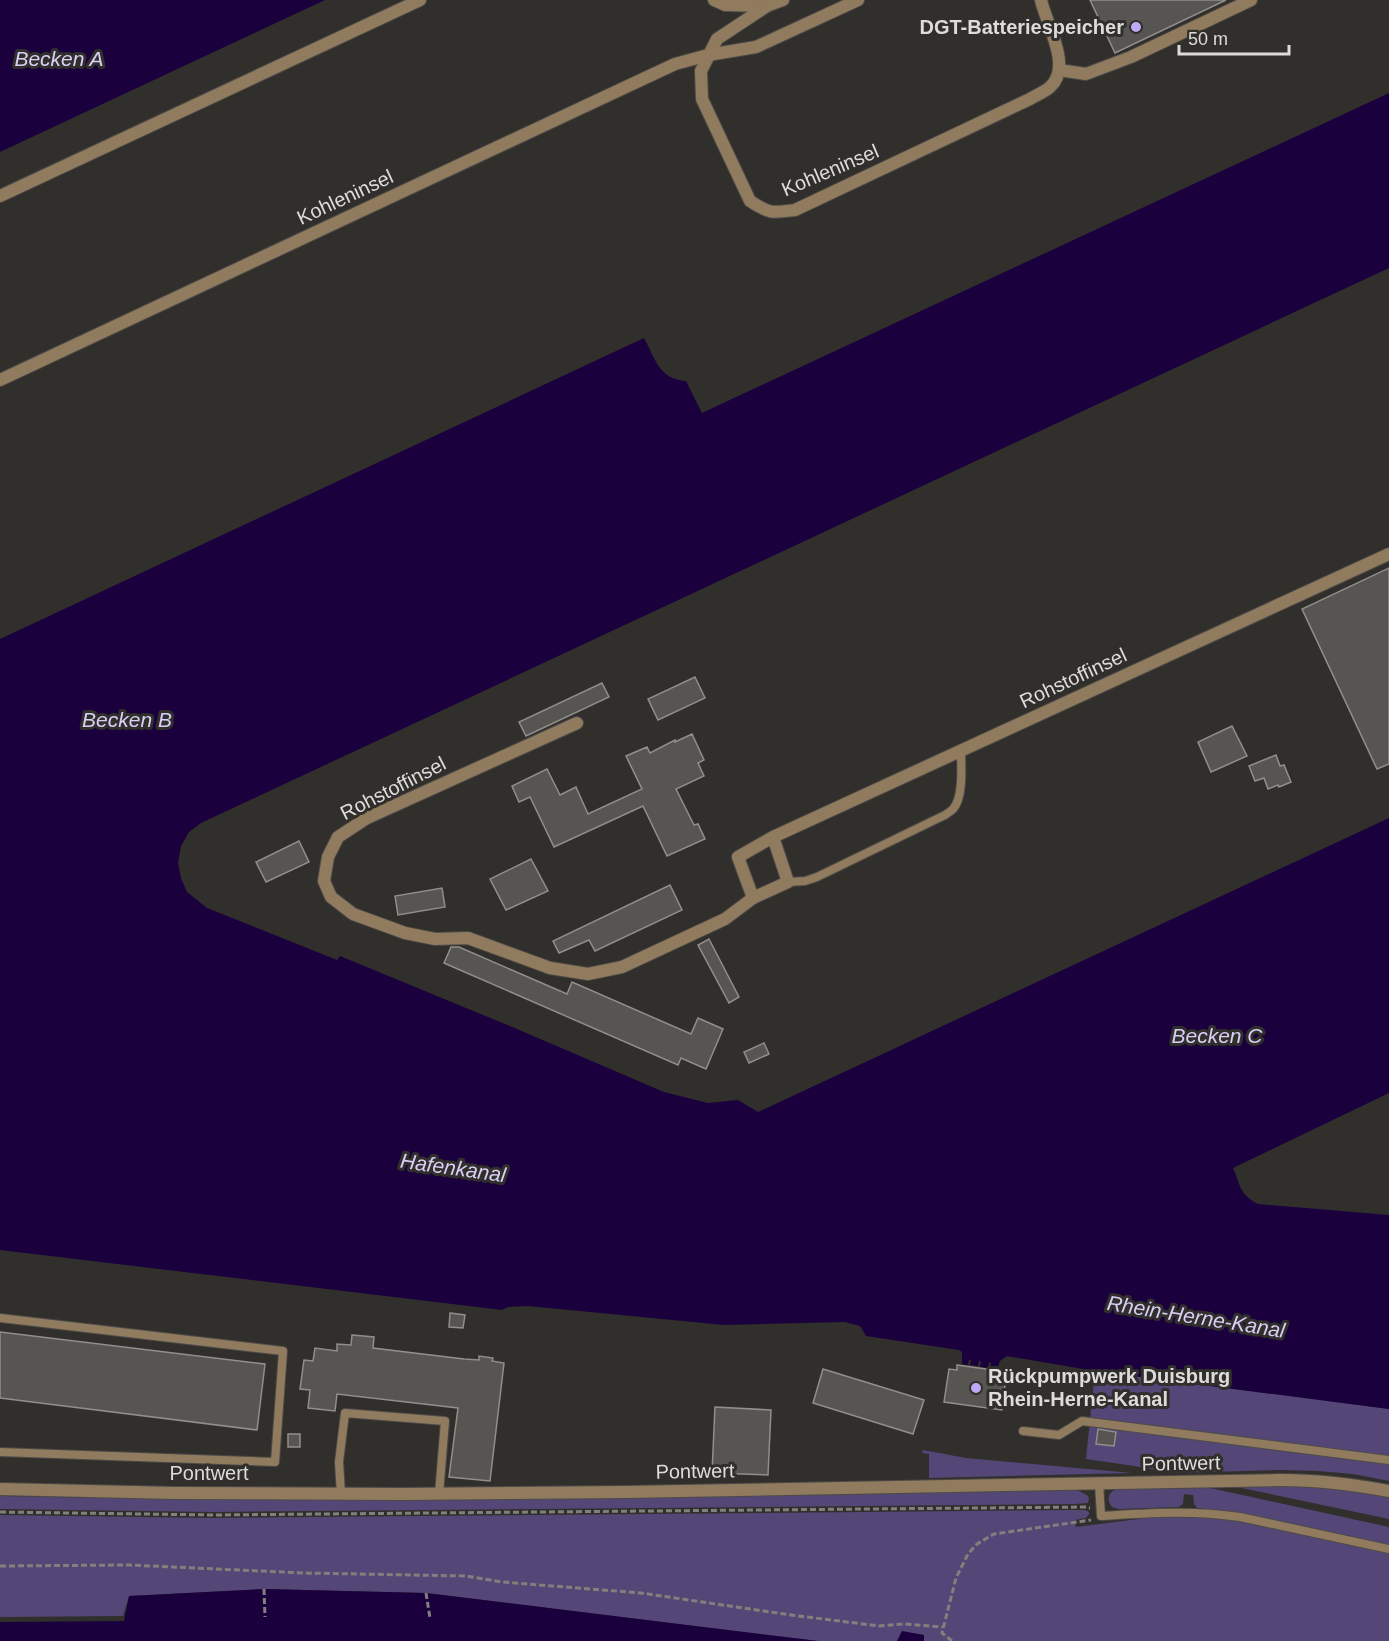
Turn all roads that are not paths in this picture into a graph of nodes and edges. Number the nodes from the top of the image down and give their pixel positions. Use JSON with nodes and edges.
{"nodes":[{"id":1,"x":420,"y":0,"type":"edge"},
{"id":2,"x":714,"y":0,"type":"edge"},
{"id":3,"x":783,"y":0,"type":"edge"},
{"id":4,"x":858,"y":0,"type":"edge"},
{"id":5,"x":1041,"y":0,"type":"edge"},
{"id":6,"x":1251,"y":0,"type":"edge"},
{"id":7,"x":767,"y":6,"type":"junction"},
{"id":8,"x":708,"y":55,"type":"junction"},
{"id":9,"x":1059,"y":70,"type":"junction"},
{"id":10,"x":0,"y":196,"type":"edge"},
{"id":11,"x":0,"y":380,"type":"edge"},
{"id":12,"x":1389,"y":554,"type":"edge"},
{"id":13,"x":577,"y":723,"type":"dead end"},
{"id":14,"x":961,"y":750,"type":"junction"},
{"id":15,"x":773,"y":837,"type":"junction"},
{"id":16,"x":788,"y":882,"type":"junction"},
{"id":17,"x":753,"y":898,"type":"junction"},
{"id":18,"x":0,"y":1318,"type":"edge"},
{"id":19,"x":1023,"y":1431,"type":"dead end"},
{"id":20,"x":0,"y":1452,"type":"edge"},
{"id":21,"x":1389,"y":1460,"type":"edge"},
{"id":22,"x":1099,"y":1483,"type":"junction"},
{"id":23,"x":0,"y":1489,"type":"edge"},
{"id":24,"x":1389,"y":1491,"type":"edge"},
{"id":25,"x":341,"y":1494,"type":"junction"},
{"id":26,"x":439,"y":1494,"type":"junction"},
{"id":27,"x":1389,"y":1549,"type":"edge"}],
"edges":[{"from":1,"to":10,"type":"street"},
{"from":2,"to":7,"type":"street","name":"Kohleninsel"},
{"from":3,"to":7,"type":"street","name":"Kohleninsel"},
{"from":4,"to":8,"type":"street","name":"Kohleninsel"},
{"from":5,"to":9,"type":"street"},
{"from":6,"to":9,"type":"street"},
{"from":7,"to":8,"type":"street","name":"Kohleninsel"},
{"from":8,"to":9,"type":"street","name":"Kohleninsel"},
{"from":8,"to":11,"type":"street","name":"Kohleninsel"},
{"from":12,"to":14,"type":"street","name":"Rohstoffinsel"},
{"from":13,"to":17,"type":"street","name":"Rohstoffinsel"},
{"from":14,"to":15,"type":"street","name":"Rohstoffinsel"},
{"from":14,"to":16,"type":"lane"},
{"from":15,"to":16,"type":"street"},
{"from":15,"to":17,"type":"street","name":"Rohstoffinsel"},
{"from":16,"to":17,"type":"street","name":"Rohstoffinsel"},
{"from":18,"to":20,"type":"lane"},
{"from":19,"to":21,"type":"lane"},
{"from":22,"to":24,"type":"street","name":"Pontwert"},
{"from":22,"to":26,"type":"street","name":"Pontwert"},
{"from":22,"to":27,"type":"lane"},
{"from":23,"to":25,"type":"street","name":"Pontwert"},
{"from":25,"to":26,"type":"street","name":"Pontwert"},
{"from":25,"to":26,"type":"lane"}]}
